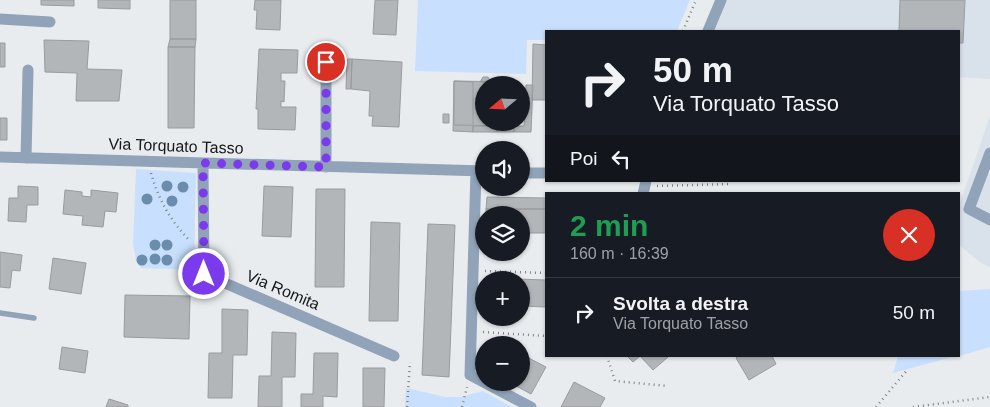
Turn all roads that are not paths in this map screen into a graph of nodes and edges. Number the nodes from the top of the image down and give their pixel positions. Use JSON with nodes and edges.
{"nodes":[{"id":1,"x":721,"y":0,"type":"edge"},
{"id":2,"x":0,"y":19,"type":"edge"},
{"id":3,"x":50,"y":22,"type":"dead end"},
{"id":4,"x":708,"y":30,"type":"edge"},
{"id":5,"x":326,"y":62,"type":"dead end"},
{"id":6,"x":28,"y":70,"type":"dead end"},
{"id":7,"x":990,"y":154,"type":"edge"},
{"id":8,"x":0,"y":157,"type":"edge"},
{"id":9,"x":26,"y":158,"type":"junction"},
{"id":10,"x":203,"y":163,"type":"junction"},
{"id":11,"x":326,"y":167,"type":"junction"},
{"id":12,"x":475,"y":171,"type":"edge"},
{"id":13,"x":530,"y":172,"type":"edge"},
{"id":14,"x":545,"y":173,"type":"edge"},
{"id":15,"x":478,"y":196,"type":"edge"},
{"id":16,"x":990,"y":220,"type":"edge"},
{"id":17,"x":0,"y":313,"type":"edge"},
{"id":18,"x":34,"y":318,"type":"dead end"},
{"id":19,"x":394,"y":356,"type":"dead end"},
{"id":20,"x":531,"y":407,"type":"edge"}],
"edges":[{"from":1,"to":4,"type":"street"},
{"from":2,"to":3,"type":"street"},
{"from":5,"to":11,"type":"street"},
{"from":6,"to":9,"type":"street"},
{"from":7,"to":16,"type":"street"},
{"from":8,"to":9,"type":"street","name":"Via Torquato Tasso"},
{"from":9,"to":10,"type":"street","name":"Via Torquato Tasso"},
{"from":10,"to":11,"type":"street","name":"Via Torquato Tasso"},
{"from":10,"to":19,"type":"street","name":"Via Romita"},
{"from":11,"to":12,"type":"street","name":"Via Torquato Tasso"},
{"from":13,"to":14,"type":"street"},
{"from":15,"to":20,"type":"street","name":"Via Torquato Tasso"},
{"from":17,"to":18,"type":"lane"}]}
